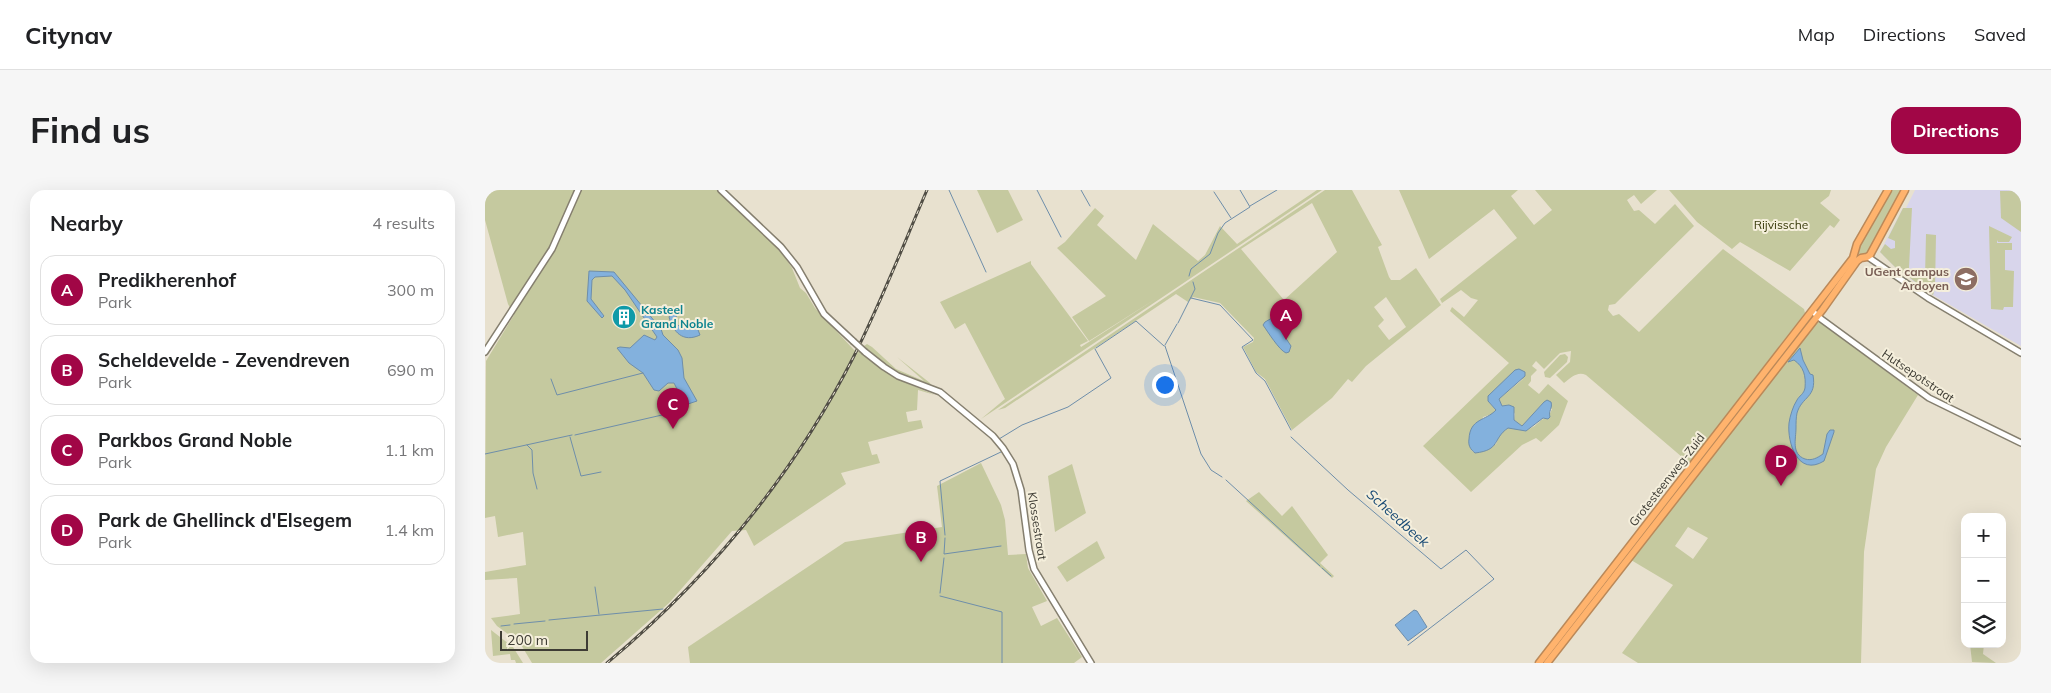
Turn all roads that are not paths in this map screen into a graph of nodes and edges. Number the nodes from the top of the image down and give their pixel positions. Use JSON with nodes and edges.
{"nodes":[{"id":1,"x":578,"y":190,"type":"edge"},
{"id":2,"x":721,"y":190,"type":"edge"},
{"id":3,"x":1887,"y":190,"type":"edge"},
{"id":4,"x":1905,"y":190,"type":"edge"},
{"id":5,"x":1864,"y":255,"type":"junction"},
{"id":6,"x":1815,"y":314,"type":"junction"},
{"id":7,"x":485,"y":352,"type":"edge"},
{"id":8,"x":2021,"y":352,"type":"edge"},
{"id":9,"x":2021,"y":443,"type":"edge"},
{"id":10,"x":1091,"y":663,"type":"edge"},
{"id":11,"x":1539,"y":663,"type":"edge"},
{"id":12,"x":1547,"y":663,"type":"edge"}],
"edges":[{"from":1,"to":7,"type":"street"},
{"from":2,"to":10,"type":"street","name":"Klossestraat","bridge":true},
{"from":3,"to":5,"type":"highway"},
{"from":4,"to":5,"type":"highway"},
{"from":5,"to":6,"type":"highway"},
{"from":5,"to":8,"type":"street"},
{"from":6,"to":9,"type":"street","name":"Hutsepotstraat"},
{"from":6,"to":11,"type":"highway","name":"Grotesteenweg-Zuid"},
{"from":6,"to":12,"type":"highway","name":"Grotesteenweg-Zuid"}]}
